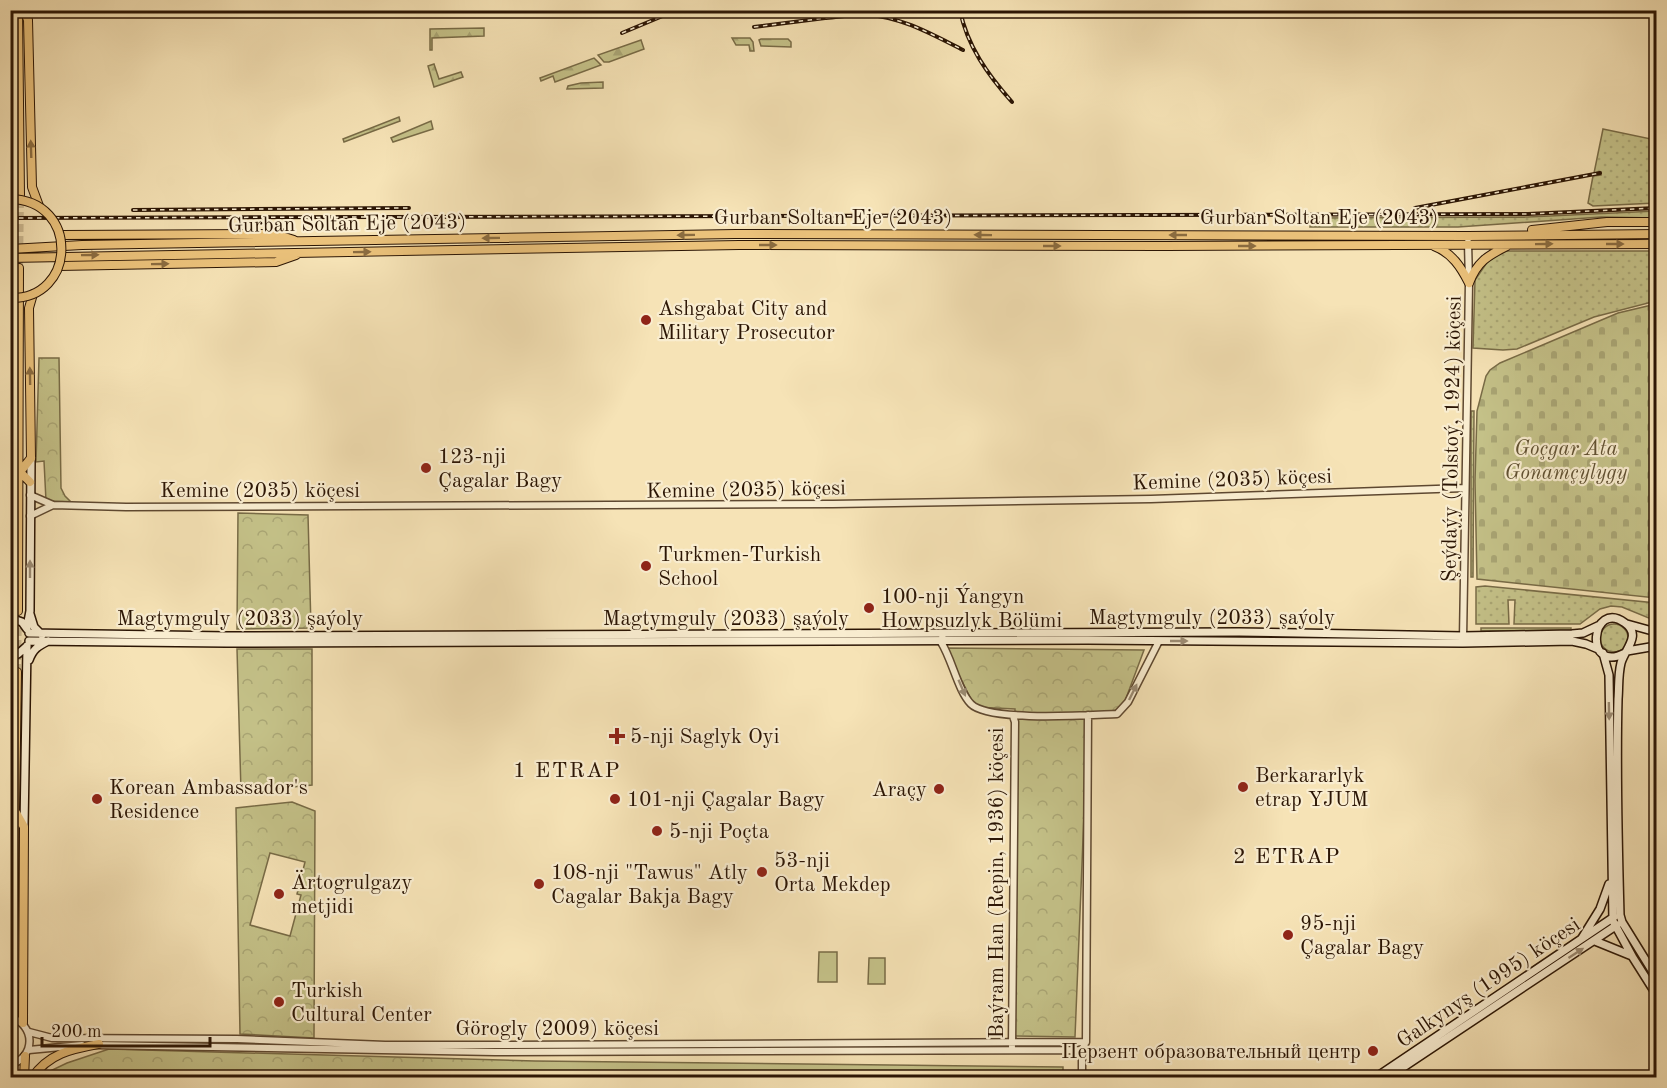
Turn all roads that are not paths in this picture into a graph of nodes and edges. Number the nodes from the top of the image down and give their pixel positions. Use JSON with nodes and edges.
{"nodes":[{"id":1,"x":18,"y":10,"type":"edge"},
{"id":2,"x":26,"y":10,"type":"edge"},
{"id":3,"x":20,"y":195,"type":"tunnel mouth"},
{"id":4,"x":10,"y":199,"type":"edge"},
{"id":5,"x":39,"y":206,"type":"junction"},
{"id":6,"x":1656,"y":222,"type":"edge"},
{"id":7,"x":1656,"y":234,"type":"edge"},
{"id":8,"x":61,"y":235,"type":"junction"},
{"id":9,"x":1488,"y":235,"type":"junction"},
{"id":10,"x":1468,"y":236,"type":"junction"},
{"id":11,"x":301,"y":242,"type":"junction"},
{"id":12,"x":1429,"y":244,"type":"junction"},
{"id":13,"x":1510,"y":244,"type":"junction"},
{"id":14,"x":1656,"y":244,"type":"edge"},
{"id":15,"x":1468,"y":245,"type":"junction"},
{"id":16,"x":10,"y":249,"type":"edge"},
{"id":17,"x":303,"y":253,"type":"junction"},
{"id":18,"x":10,"y":258,"type":"edge"},
{"id":19,"x":59,"y":266,"type":"junction"},
{"id":20,"x":19,"y":268,"type":"tunnel mouth"},
{"id":21,"x":1469,"y":284,"type":"junction"},
{"id":22,"x":33,"y":294,"type":"junction"},
{"id":23,"x":10,"y":298,"type":"edge"},
{"id":24,"x":31,"y":458,"type":"junction"},
{"id":25,"x":20,"y":472,"type":"junction"},
{"id":26,"x":30,"y":482,"type":"junction"},
{"id":27,"x":1466,"y":488,"type":"junction"},
{"id":28,"x":30,"y":495,"type":"junction"},
{"id":29,"x":53,"y":505,"type":"junction"},
{"id":30,"x":30,"y":516,"type":"junction"},
{"id":31,"x":18,"y":611,"type":"tunnel mouth"},
{"id":32,"x":30,"y":611,"type":"junction"},
{"id":33,"x":10,"y":618,"type":"edge"},
{"id":34,"x":1627,"y":624,"type":"junction"},
{"id":35,"x":1600,"y":625,"type":"junction"},
{"id":36,"x":1656,"y":632,"type":"edge"},
{"id":37,"x":42,"y":635,"type":"junction"},
{"id":38,"x":28,"y":637,"type":"junction"},
{"id":39,"x":942,"y":638,"type":"junction"},
{"id":40,"x":1463,"y":639,"type":"junction"},
{"id":41,"x":49,"y":640,"type":"junction"},
{"id":42,"x":1159,"y":641,"type":"junction"},
{"id":43,"x":1656,"y":646,"type":"edge"},
{"id":44,"x":1601,"y":651,"type":"junction"},
{"id":45,"x":1626,"y":652,"type":"junction"},
{"id":46,"x":10,"y":656,"type":"edge"},
{"id":47,"x":28,"y":666,"type":"junction"},
{"id":48,"x":17,"y":672,"type":"tunnel mouth"},
{"id":49,"x":1088,"y":715,"type":"junction"},
{"id":50,"x":1013,"y":716,"type":"junction"},
{"id":51,"x":15,"y":810,"type":"junction"},
{"id":52,"x":24,"y":827,"type":"junction"},
{"id":53,"x":1611,"y":875,"type":"junction"},
{"id":54,"x":23,"y":884,"type":"junction"},
{"id":55,"x":13,"y":898,"type":"junction"},
{"id":56,"x":1617,"y":920,"type":"junction"},
{"id":57,"x":1580,"y":941,"type":"junction"},
{"id":58,"x":1595,"y":941,"type":"junction"},
{"id":59,"x":1632,"y":956,"type":"junction"},
{"id":60,"x":1656,"y":977,"type":"edge"},
{"id":61,"x":1656,"y":994,"type":"edge"},
{"id":62,"x":11,"y":1014,"type":"edge"},
{"id":63,"x":23,"y":1023,"type":"junction"},
{"id":64,"x":29,"y":1032,"type":"junction"},
{"id":65,"x":1086,"y":1042,"type":"junction"},
{"id":66,"x":99,"y":1044,"type":"junction"},
{"id":67,"x":1012,"y":1046,"type":"junction"},
{"id":68,"x":1082,"y":1050,"type":"junction"},
{"id":69,"x":27,"y":1053,"type":"junction"},
{"id":70,"x":12,"y":1072,"type":"edge"},
{"id":71,"x":24,"y":1077,"type":"edge"},
{"id":72,"x":32,"y":1077,"type":"edge"},
{"id":73,"x":1082,"y":1077,"type":"edge"},
{"id":74,"x":1375,"y":1077,"type":"edge"},
{"id":75,"x":1387,"y":1077,"type":"edge"}],
"edges":[{"from":1,"to":3,"type":"main road"},
{"from":5,"to":2,"type":"main road","one_way":true},
{"from":4,"to":5,"type":"main road","bridge":true},
{"from":5,"to":8,"type":"main road","bridge":true},
{"from":6,"to":9,"type":"main road"},
{"from":7,"to":9,"type":"main road","name":"Gurban Soltan Eje (2043)"},
{"from":8,"to":11,"type":"main road"},
{"from":8,"to":19,"type":"main road","bridge":true},
{"from":9,"to":10,"type":"main road","name":"Gurban Soltan Eje (2043)"},
{"from":10,"to":11,"type":"main road","name":"Gurban Soltan Eje (2043)","one_way":true},
{"from":10,"to":15,"type":"street","name":"Şeýdaýy (Tolstoý, 1924) köçesi"},
{"from":11,"to":16,"type":"main road","name":"Gurban Soltan Eje (2043)"},
{"from":12,"to":15,"type":"main road","name":"Gurban Soltan Eje (2043)"},
{"from":17,"to":12,"type":"main road","name":"Gurban Soltan Eje (2043)","one_way":true},
{"from":12,"to":21,"type":"main road"},
{"from":13,"to":14,"type":"main road","name":"Gurban Soltan Eje (2043)","one_way":true},
{"from":13,"to":15,"type":"main road","name":"Gurban Soltan Eje (2043)"},
{"from":13,"to":21,"type":"main road"},
{"from":15,"to":21,"type":"street","name":"Şeýdaýy (Tolstoý, 1924) köçesi"},
{"from":18,"to":17,"type":"main road","name":"Gurban Soltan Eje (2043)","one_way":true},
{"from":19,"to":17,"type":"main road","one_way":true},
{"from":19,"to":22,"type":"main road","bridge":true},
{"from":20,"to":25,"type":"main road"},
{"from":21,"to":27,"type":"street","name":"Şeýdaýy (Tolstoý, 1924) köçesi"},
{"from":22,"to":23,"type":"main road","bridge":true},
{"from":24,"to":22,"type":"main road","one_way":true},
{"from":24,"to":25,"type":"main road"},
{"from":24,"to":26,"type":"main road"},
{"from":25,"to":26,"type":"main road"},
{"from":25,"to":31,"type":"main road"},
{"from":26,"to":28,"type":"main road"},
{"from":27,"to":29,"type":"street","name":"Kemine (2035) köçesi"},
{"from":27,"to":40,"type":"street","name":"Şeýdaýy (Tolstoý, 1924) köçesi"},
{"from":28,"to":29,"type":"street"},
{"from":28,"to":30,"type":"main road"},
{"from":29,"to":30,"type":"street","name":"Kemine (2035) köçesi"},
{"from":32,"to":30,"type":"main road","one_way":true},
{"from":32,"to":37,"type":"main road"},
{"from":32,"to":38,"type":"main road"},
{"from":33,"to":38,"type":"main road"},
{"from":34,"to":35,"type":"main road"},
{"from":34,"to":36,"type":"main road"},
{"from":34,"to":45,"type":"main road"},
{"from":35,"to":40,"type":"main road","name":"Magtymguly (2033) şaýoly"},
{"from":35,"to":44,"type":"main road"},
{"from":37,"to":38,"type":"main road","name":"Magtymguly (2033) şaýoly"},
{"from":37,"to":39,"type":"main road","name":"Magtymguly (2033) şaýoly"},
{"from":38,"to":41,"type":"main road","name":"Magtymguly (2033) şaýoly"},
{"from":38,"to":46,"type":"main road"},
{"from":38,"to":47,"type":"main road"},
{"from":39,"to":40,"type":"main road","name":"Magtymguly (2033) şaýoly"},
{"from":39,"to":41,"type":"main road","name":"Magtymguly (2033) şaýoly"},
{"from":39,"to":42,"type":"main road","name":"Magtymguly (2033) şaýoly"},
{"from":39,"to":50,"type":"street","one_way":true},
{"from":42,"to":40,"type":"main road","name":"Magtymguly (2033) şaýoly","one_way":true},
{"from":40,"to":44,"type":"main road","name":"Magtymguly (2033) şaýoly"},
{"from":41,"to":47,"type":"main road"},
{"from":49,"to":42,"type":"street","one_way":true},
{"from":43,"to":45,"type":"main road"},
{"from":44,"to":45,"type":"main road"},
{"from":44,"to":53,"type":"main road","one_way":true},
{"from":45,"to":56,"type":"main road"},
{"from":47,"to":52,"type":"main road"},
{"from":48,"to":51,"type":"main road"},
{"from":49,"to":50,"type":"street"},
{"from":49,"to":65,"type":"street"},
{"from":50,"to":67,"type":"street","name":"Baýram Han (Repin, 1936) köçesi"},
{"from":51,"to":52,"type":"main road"},
{"from":51,"to":55,"type":"main road"},
{"from":52,"to":54,"type":"main road"},
{"from":53,"to":56,"type":"main road"},
{"from":53,"to":57,"type":"main road"},
{"from":54,"to":55,"type":"main road"},
{"from":54,"to":63,"type":"main road"},
{"from":55,"to":62,"type":"main road"},
{"from":56,"to":57,"type":"main road","name":"Galkynyş (1995) köçesi"},
{"from":56,"to":58,"type":"main road","name":"Galkynyş (1995) köçesi"},
{"from":56,"to":59,"type":"main road"},
{"from":56,"to":60,"type":"main road"},
{"from":57,"to":74,"type":"main road","name":"Galkynyş (1995) köçesi"},
{"from":58,"to":59,"type":"main road"},
{"from":75,"to":58,"type":"main road","name":"Galkynyş (1995) köçesi","one_way":true},
{"from":59,"to":61,"type":"main road"},
{"from":62,"to":63,"type":"street"},
{"from":63,"to":64,"type":"street"},
{"from":64,"to":67,"type":"street","name":"Görogly (2009) köçesi"},
{"from":64,"to":69,"type":"street"},
{"from":65,"to":67,"type":"street","name":"Görogly (2009) köçesi"},
{"from":65,"to":68,"type":"street"},
{"from":66,"to":67,"type":"street","name":"Görogly (2009) köçesi"},
{"from":66,"to":69,"type":"street","name":"Görogly (2009) köçesi"},
{"from":66,"to":72,"type":"main road"},
{"from":67,"to":68,"type":"street","name":"Görogly (2009) köçesi"},
{"from":68,"to":73,"type":"street"},
{"from":69,"to":70,"type":"street"},
{"from":69,"to":71,"type":"main road"}]}
